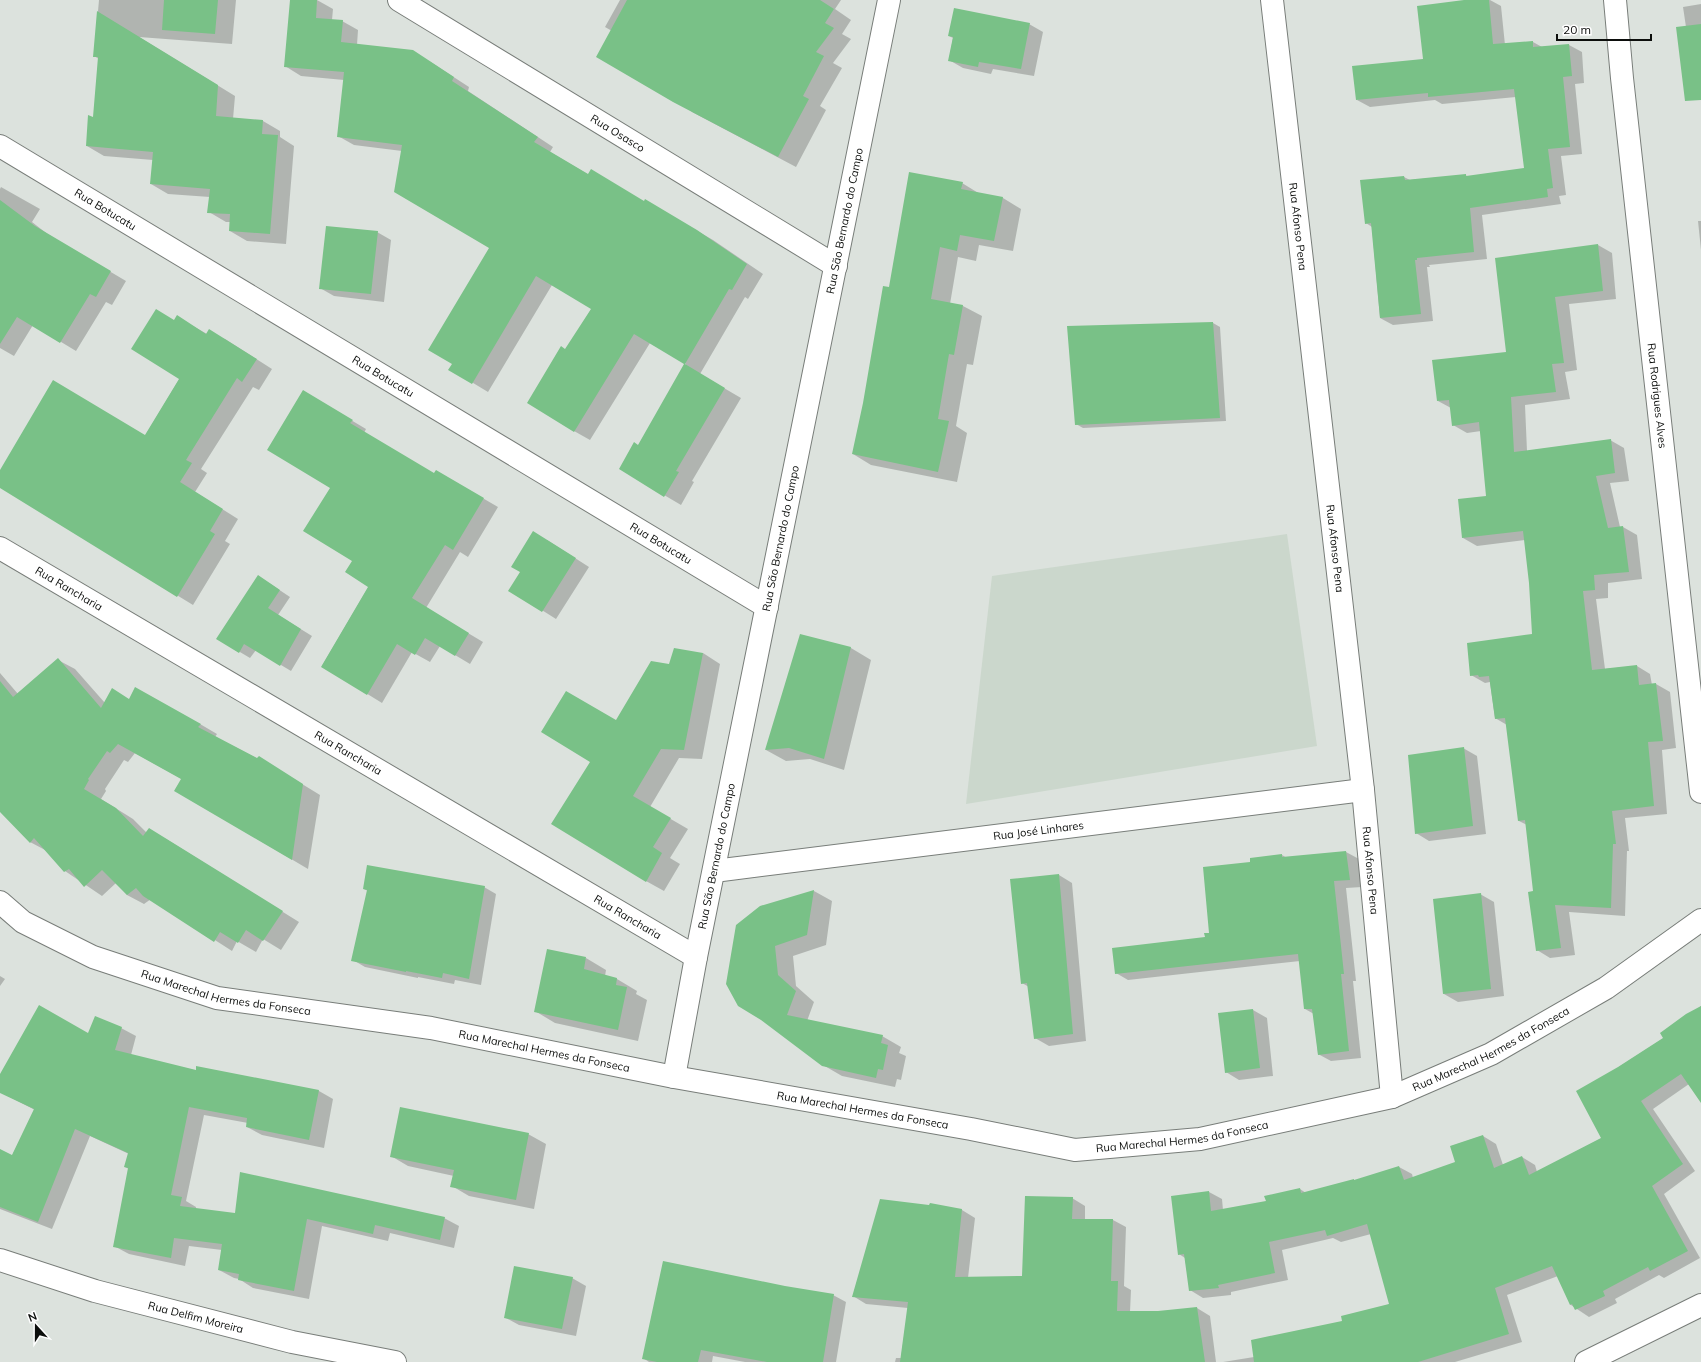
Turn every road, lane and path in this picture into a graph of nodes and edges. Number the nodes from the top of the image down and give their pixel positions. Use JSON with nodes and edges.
{"nodes":[{"id":1,"x":399,"y":0,"type":"edge"},
{"id":2,"x":889,"y":0,"type":"edge"},
{"id":3,"x":1272,"y":0,"type":"edge"},
{"id":4,"x":1615,"y":0,"type":"edge"},
{"id":5,"x":0,"y":146,"type":"edge"},
{"id":6,"x":836,"y":266,"type":"junction"},
{"id":7,"x":0,"y":548,"type":"edge"},
{"id":8,"x":767,"y":607,"type":"junction"},
{"id":9,"x":1363,"y":790,"type":"junction"},
{"id":10,"x":1701,"y":792,"type":"edge"},
{"id":11,"x":714,"y":871,"type":"junction"},
{"id":12,"x":0,"y":902,"type":"edge"},
{"id":13,"x":1701,"y":920,"type":"edge"},
{"id":14,"x":696,"y":957,"type":"junction"},
{"id":15,"x":674,"y":1077,"type":"junction"},
{"id":16,"x":1392,"y":1097,"type":"junction"},
{"id":17,"x":0,"y":1260,"type":"edge"},
{"id":18,"x":1701,"y":1305,"type":"edge"},
{"id":19,"x":395,"y":1362,"type":"edge"},
{"id":20,"x":1586,"y":1362,"type":"edge"}],
"edges":[{"from":1,"to":6,"type":"street","name":"Rua Osasco"},
{"from":2,"to":6,"type":"street","name":"Rua São Bernardo do Campo"},
{"from":3,"to":9,"type":"street","name":"Rua Afonso Pena"},
{"from":4,"to":10,"type":"street","name":"Rua Rodrigues Alves"},
{"from":5,"to":8,"type":"street","name":"Rua Botucatu"},
{"from":6,"to":8,"type":"street","name":"Rua São Bernardo do Campo"},
{"from":7,"to":14,"type":"street","name":"Rua Rancharia"},
{"from":8,"to":11,"type":"street","name":"Rua São Bernardo do Campo"},
{"from":9,"to":11,"type":"street","name":"Rua José Linhares"},
{"from":9,"to":16,"type":"street","name":"Rua Afonso Pena"},
{"from":11,"to":14,"type":"street","name":"Rua São Bernardo do Campo"},
{"from":12,"to":15,"type":"street","name":"Rua Marechal Hermes da Fonseca"},
{"from":13,"to":16,"type":"street","name":"Rua Marechal Hermes da Fonseca"},
{"from":14,"to":15,"type":"street","name":"Rua São Bernardo do Campo"},
{"from":15,"to":16,"type":"street","name":"Rua Marechal Hermes da Fonseca"},
{"from":17,"to":19,"type":"street","name":"Rua Delfim Moreira"},
{"from":18,"to":20,"type":"street"}]}
